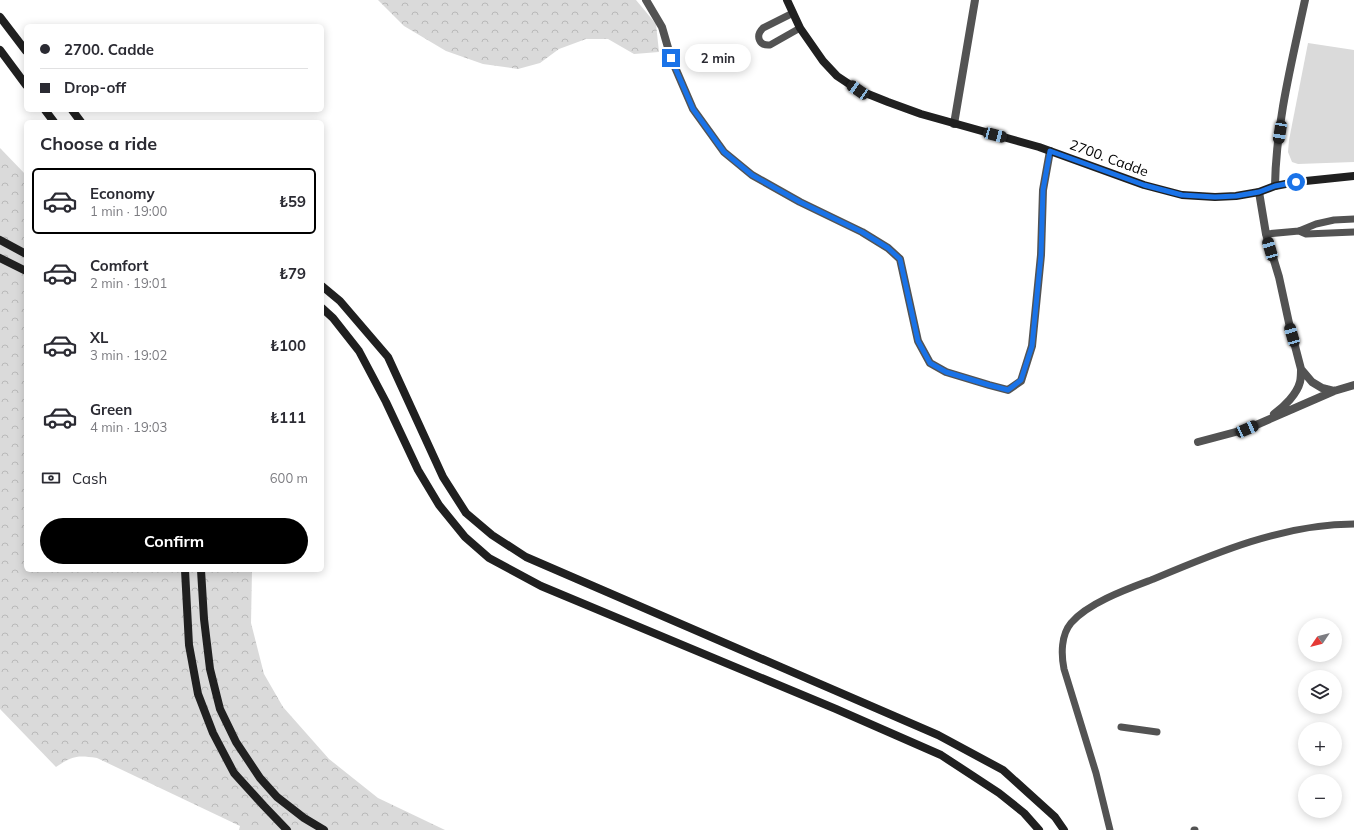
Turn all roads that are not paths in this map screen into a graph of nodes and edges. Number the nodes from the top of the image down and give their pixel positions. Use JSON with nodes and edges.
{"nodes":[{"id":1,"x":646,"y":0,"type":"edge"},
{"id":2,"x":788,"y":0,"type":"edge"},
{"id":3,"x":975,"y":0,"type":"edge"},
{"id":4,"x":1305,"y":0,"type":"edge"},
{"id":5,"x":793,"y":13,"type":"junction"},
{"id":6,"x":0,"y":18,"type":"edge"},
{"id":7,"x":800,"y":28,"type":"junction"},
{"id":8,"x":24,"y":48,"type":"edge"},
{"id":9,"x":0,"y":50,"type":"edge"},
{"id":10,"x":24,"y":81,"type":"edge"},
{"id":11,"x":954,"y":124,"type":"junction"},
{"id":12,"x":1050,"y":151,"type":"junction"},
{"id":13,"x":1354,"y":176,"type":"edge"},
{"id":14,"x":1275,"y":186,"type":"junction"},
{"id":15,"x":1259,"y":192,"type":"junction"},
{"id":16,"x":1354,"y":219,"type":"edge"},
{"id":17,"x":1299,"y":231,"type":"junction"},
{"id":18,"x":1354,"y":232,"type":"edge"},
{"id":19,"x":1266,"y":234,"type":"junction"},
{"id":20,"x":0,"y":240,"type":"edge"},
{"id":21,"x":24,"y":253,"type":"edge"},
{"id":22,"x":0,"y":258,"type":"edge"},
{"id":23,"x":24,"y":270,"type":"edge"},
{"id":24,"x":324,"y":288,"type":"edge"},
{"id":25,"x":324,"y":310,"type":"edge"},
{"id":26,"x":1301,"y":369,"type":"junction"},
{"id":27,"x":1354,"y":385,"type":"edge"},
{"id":28,"x":1334,"y":391,"type":"junction"},
{"id":29,"x":1262,"y":422,"type":"junction"},
{"id":30,"x":1198,"y":442,"type":"dead end"},
{"id":31,"x":1354,"y":524,"type":"edge"},
{"id":32,"x":185,"y":572,"type":"edge"},
{"id":33,"x":201,"y":572,"type":"edge"},
{"id":34,"x":1121,"y":727,"type":"dead end"},
{"id":35,"x":1157,"y":732,"type":"dead end"},
{"id":36,"x":287,"y":830,"type":"edge"},
{"id":37,"x":324,"y":830,"type":"edge"},
{"id":38,"x":1038,"y":830,"type":"edge"},
{"id":39,"x":1064,"y":830,"type":"edge"},
{"id":40,"x":1110,"y":830,"type":"edge"}],
"edges":[{"from":1,"to":12,"type":"street"},
{"from":2,"to":5,"type":"street","name":"2700. Cadde"},
{"from":3,"to":11,"type":"street"},
{"from":4,"to":14,"type":"street"},
{"from":5,"to":7,"type":"street","name":"2700. Cadde"},
{"from":5,"to":7,"type":"lane"},
{"from":6,"to":8,"type":"street"},
{"from":7,"to":11,"type":"street","name":"2700. Cadde"},
{"from":9,"to":10,"type":"street"},
{"from":11,"to":12,"type":"street","name":"2700. Cadde"},
{"from":12,"to":15,"type":"street","name":"2700. Cadde"},
{"from":13,"to":14,"type":"street","name":"2700. Cadde"},
{"from":14,"to":15,"type":"street","name":"2700. Cadde"},
{"from":15,"to":19,"type":"street"},
{"from":16,"to":17,"type":"lane"},
{"from":17,"to":18,"type":"lane"},
{"from":17,"to":19,"type":"lane"},
{"from":19,"to":26,"type":"street"},
{"from":20,"to":21,"type":"street"},
{"from":22,"to":23,"type":"street"},
{"from":24,"to":39,"type":"street"},
{"from":25,"to":38,"type":"street"},
{"from":26,"to":28,"type":"street"},
{"from":26,"to":29,"type":"street"},
{"from":27,"to":28,"type":"street"},
{"from":28,"to":29,"type":"street"},
{"from":29,"to":30,"type":"street"},
{"from":31,"to":40,"type":"lane"},
{"from":32,"to":36,"type":"street"},
{"from":33,"to":37,"type":"street"},
{"from":34,"to":35,"type":"lane"}]}
